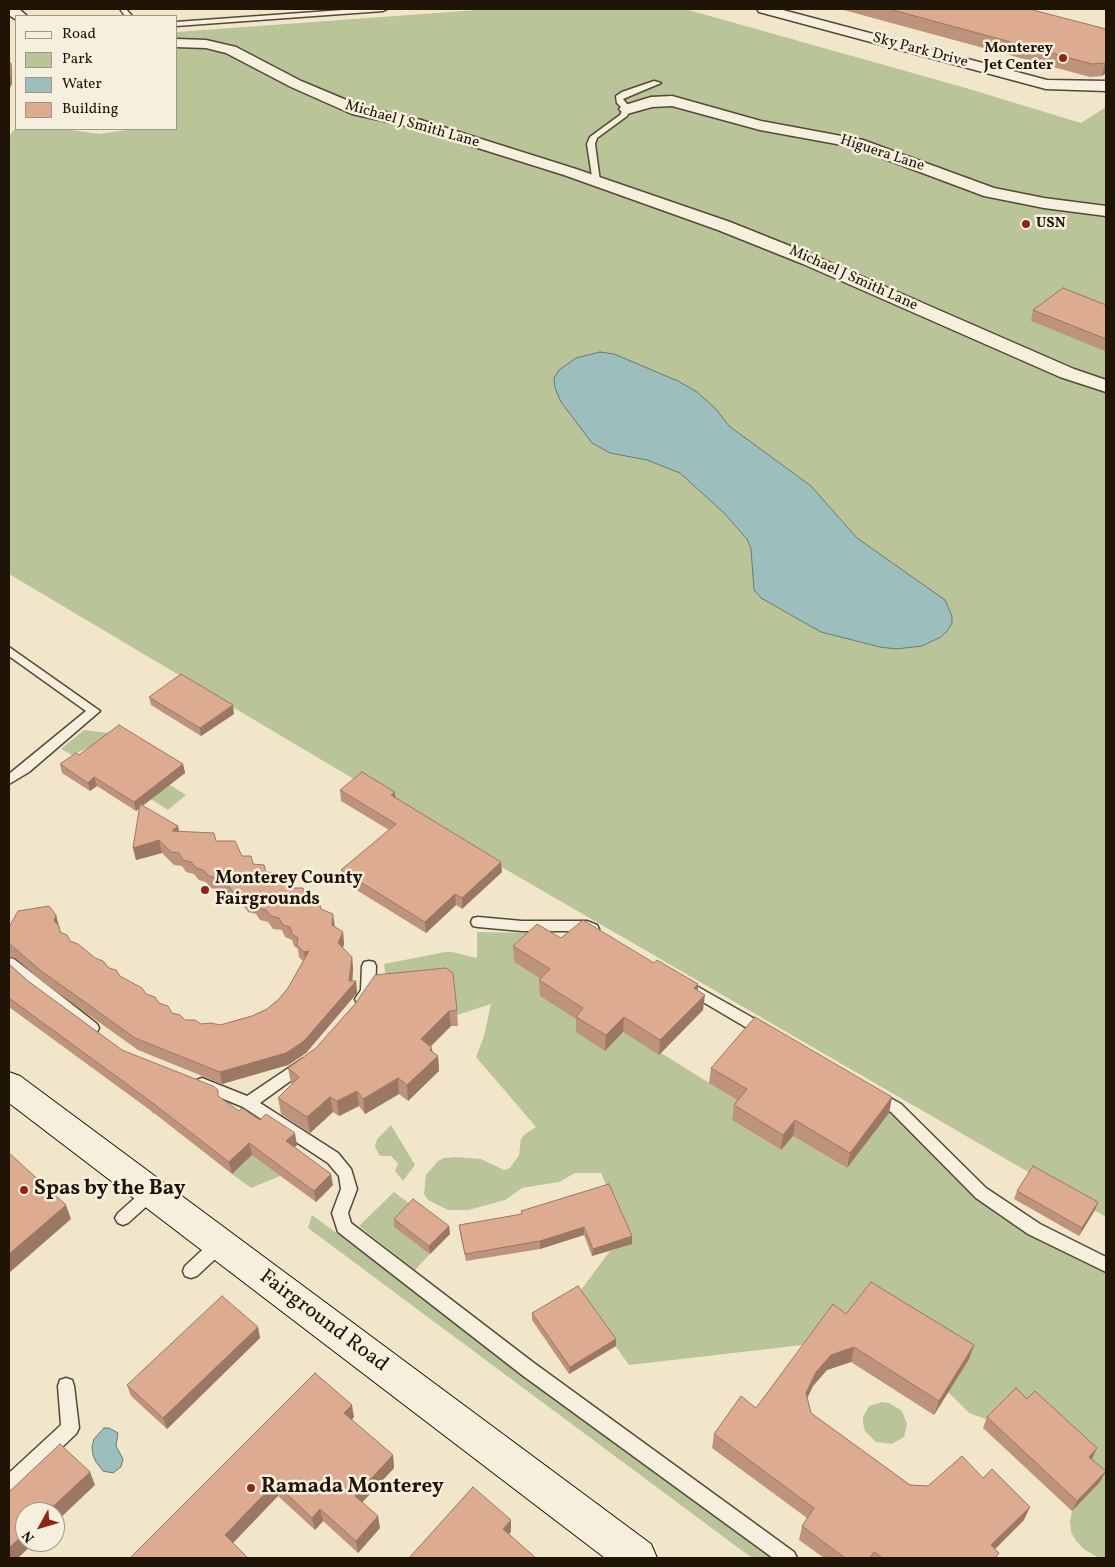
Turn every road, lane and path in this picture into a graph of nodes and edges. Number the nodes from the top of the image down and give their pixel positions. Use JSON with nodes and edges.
{"nodes":[{"id":1,"x":383,"y":9,"type":"edge"},
{"id":2,"x":764,"y":9,"type":"edge"},
{"id":3,"x":178,"y":24,"type":"edge"},
{"id":4,"x":178,"y":42,"type":"edge"},
{"id":5,"x":657,"y":83,"type":"dead end"},
{"id":6,"x":1106,"y":86,"type":"edge"},
{"id":7,"x":627,"y":109,"type":"junction"},
{"id":8,"x":596,"y":181,"type":"junction"},
{"id":9,"x":1106,"y":211,"type":"edge"},
{"id":10,"x":1106,"y":386,"type":"edge"},
{"id":11,"x":9,"y":651,"type":"edge"},
{"id":12,"x":9,"y":780,"type":"edge"},
{"id":13,"x":478,"y":922,"type":"dead end"},
{"id":14,"x":603,"y":936,"type":"edge"},
{"id":15,"x":9,"y":963,"type":"edge"},
{"id":16,"x":369,"y":966,"type":"dead end"},
{"id":17,"x":677,"y":980,"type":"edge"},
{"id":18,"x":357,"y":1008,"type":"edge"},
{"id":19,"x":103,"y":1036,"type":"edge"},
{"id":20,"x":778,"y":1039,"type":"edge"},
{"id":21,"x":312,"y":1058,"type":"edge"},
{"id":22,"x":190,"y":1080,"type":"edge"},
{"id":23,"x":9,"y":1085,"type":"edge"},
{"id":24,"x":863,"y":1088,"type":"edge"},
{"id":25,"x":248,"y":1103,"type":"junction"},
{"id":26,"x":151,"y":1192,"type":"junction"},
{"id":27,"x":123,"y":1218,"type":"dead end"},
{"id":28,"x":220,"y":1244,"type":"junction"},
{"id":29,"x":1106,"y":1265,"type":"edge"},
{"id":30,"x":191,"y":1271,"type":"dead end"},
{"id":31,"x":66,"y":1386,"type":"dead end"},
{"id":32,"x":9,"y":1484,"type":"edge"},
{"id":33,"x":629,"y":1556,"type":"edge"},
{"id":34,"x":788,"y":1558,"type":"edge"}],
"edges":[{"from":1,"to":3,"type":"lane"},
{"from":2,"to":6,"type":"street","name":"Sky Park Drive"},
{"from":4,"to":8,"type":"street","name":"Michael J Smith Lane"},
{"from":5,"to":7,"type":"lane"},
{"from":7,"to":8,"type":"lane"},
{"from":7,"to":9,"type":"street","name":"Higuera Lane"},
{"from":8,"to":10,"type":"street","name":"Michael J Smith Lane"},
{"from":11,"to":12,"type":"lane"},
{"from":13,"to":14,"type":"lane"},
{"from":15,"to":19,"type":"lane"},
{"from":16,"to":18,"type":"lane"},
{"from":17,"to":20,"type":"lane"},
{"from":21,"to":25,"type":"lane"},
{"from":22,"to":25,"type":"lane"},
{"from":23,"to":26,"type":"street","name":"Fairground Road"},
{"from":24,"to":29,"type":"lane"},
{"from":25,"to":34,"type":"lane"},
{"from":26,"to":27,"type":"lane"},
{"from":26,"to":28,"type":"street","name":"Fairground Road"},
{"from":28,"to":30,"type":"lane"},
{"from":28,"to":33,"type":"street","name":"Fairground Road"},
{"from":31,"to":32,"type":"lane"}]}
